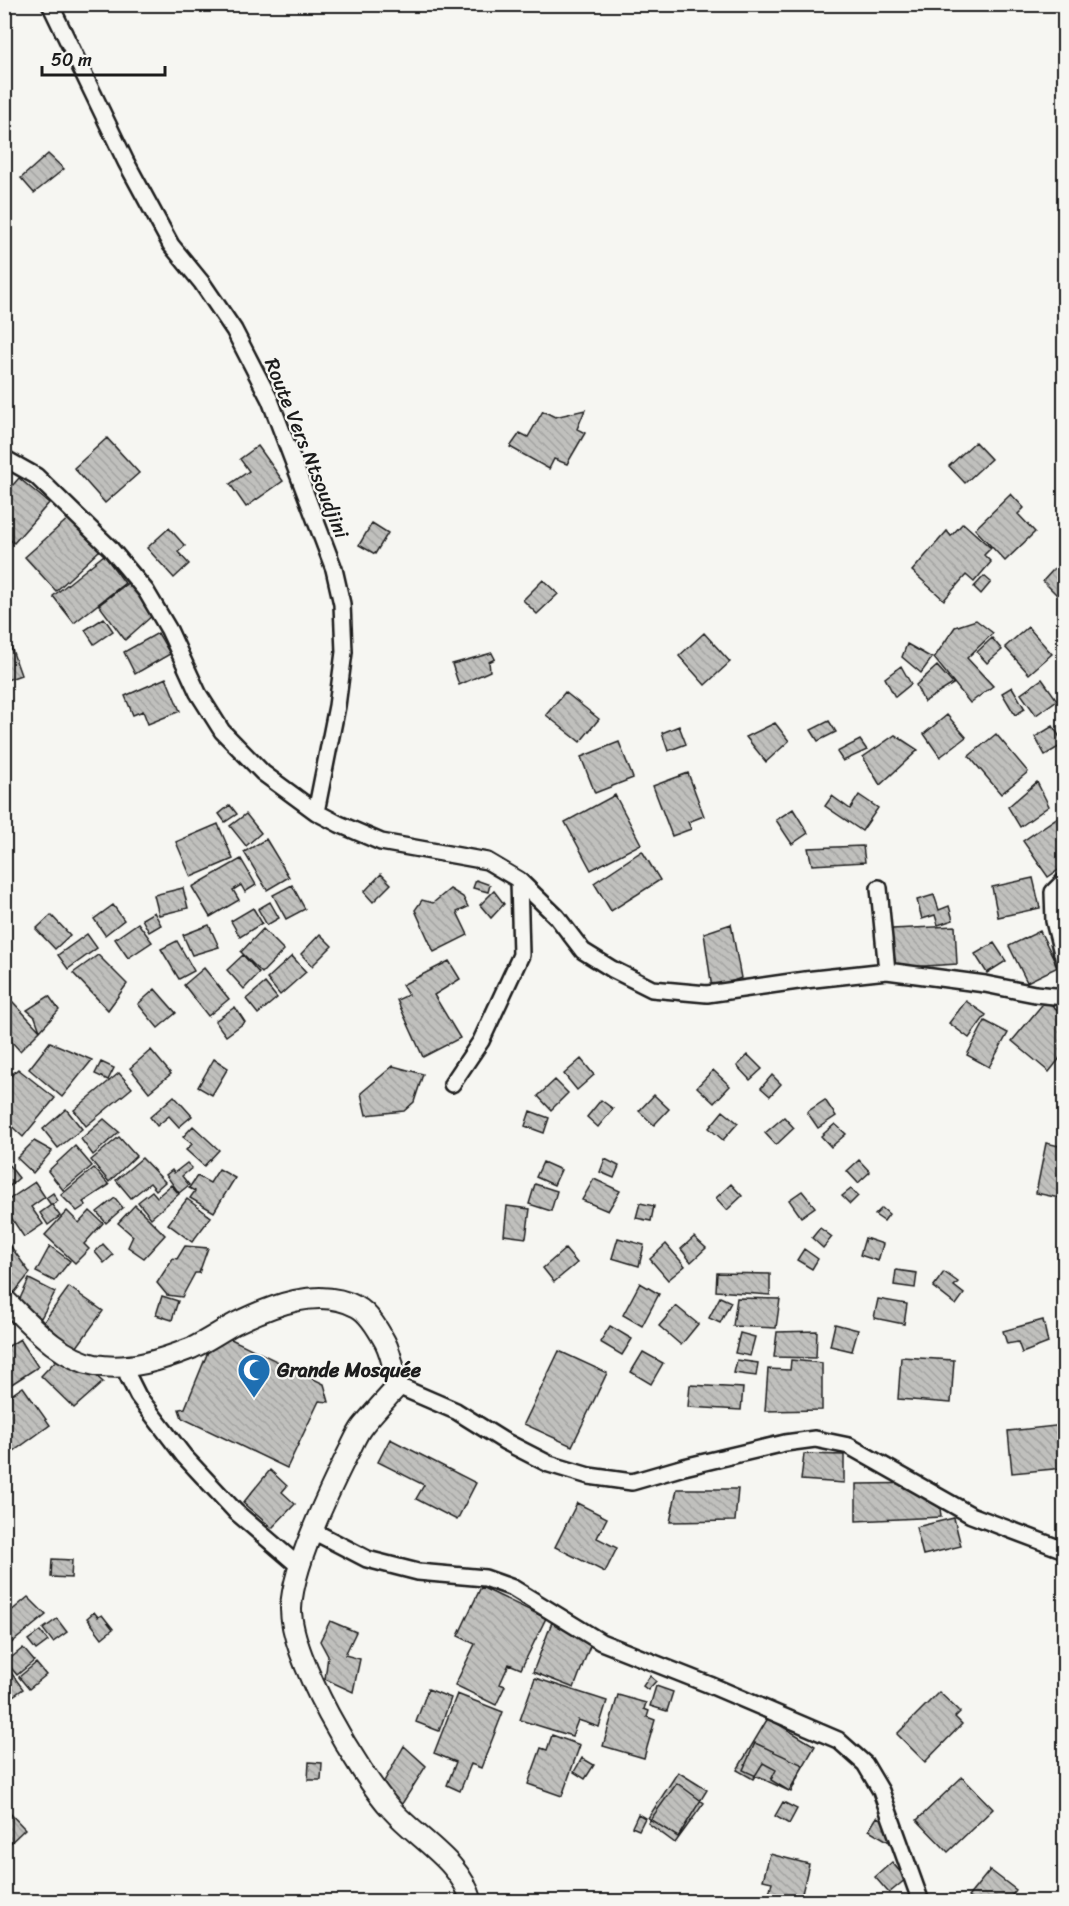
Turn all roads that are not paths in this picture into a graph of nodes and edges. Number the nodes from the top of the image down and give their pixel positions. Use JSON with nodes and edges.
{"nodes":[{"id":1,"x":50,"y":4,"type":"edge"},
{"id":2,"x":4,"y":458,"type":"edge"},
{"id":3,"x":316,"y":812,"type":"junction"},
{"id":4,"x":519,"y":879,"type":"junction"},
{"id":5,"x":1065,"y":881,"type":"edge"},
{"id":6,"x":879,"y":888,"type":"dead end"},
{"id":7,"x":1065,"y":961,"type":"edge"},
{"id":8,"x":887,"y":971,"type":"junction"},
{"id":9,"x":1065,"y":997,"type":"edge"},
{"id":10,"x":452,"y":1084,"type":"dead end"},
{"id":11,"x":4,"y":1299,"type":"edge"},
{"id":12,"x":126,"y":1367,"type":"junction"},
{"id":13,"x":398,"y":1386,"type":"junction"},
{"id":14,"x":313,"y":1532,"type":"junction"},
{"id":15,"x":1065,"y":1550,"type":"edge"},
{"id":16,"x":300,"y":1567,"type":"junction"},
{"id":17,"x":472,"y":1902,"type":"edge"},
{"id":18,"x":921,"y":1902,"type":"edge"}],
"edges":[{"from":1,"to":3,"type":"street","name":"Route Vers Ntsoudjini"},
{"from":2,"to":3,"type":"street"},
{"from":3,"to":4,"type":"street"},
{"from":4,"to":8,"type":"street"},
{"from":4,"to":10,"type":"street"},
{"from":5,"to":7,"type":"street"},
{"from":6,"to":8,"type":"street"},
{"from":8,"to":9,"type":"street"},
{"from":11,"to":12,"type":"street"},
{"from":12,"to":13,"type":"street"},
{"from":12,"to":16,"type":"street"},
{"from":13,"to":14,"type":"street"},
{"from":13,"to":15,"type":"street"},
{"from":14,"to":16,"type":"street"},
{"from":14,"to":18,"type":"street"},
{"from":16,"to":17,"type":"street"}]}
